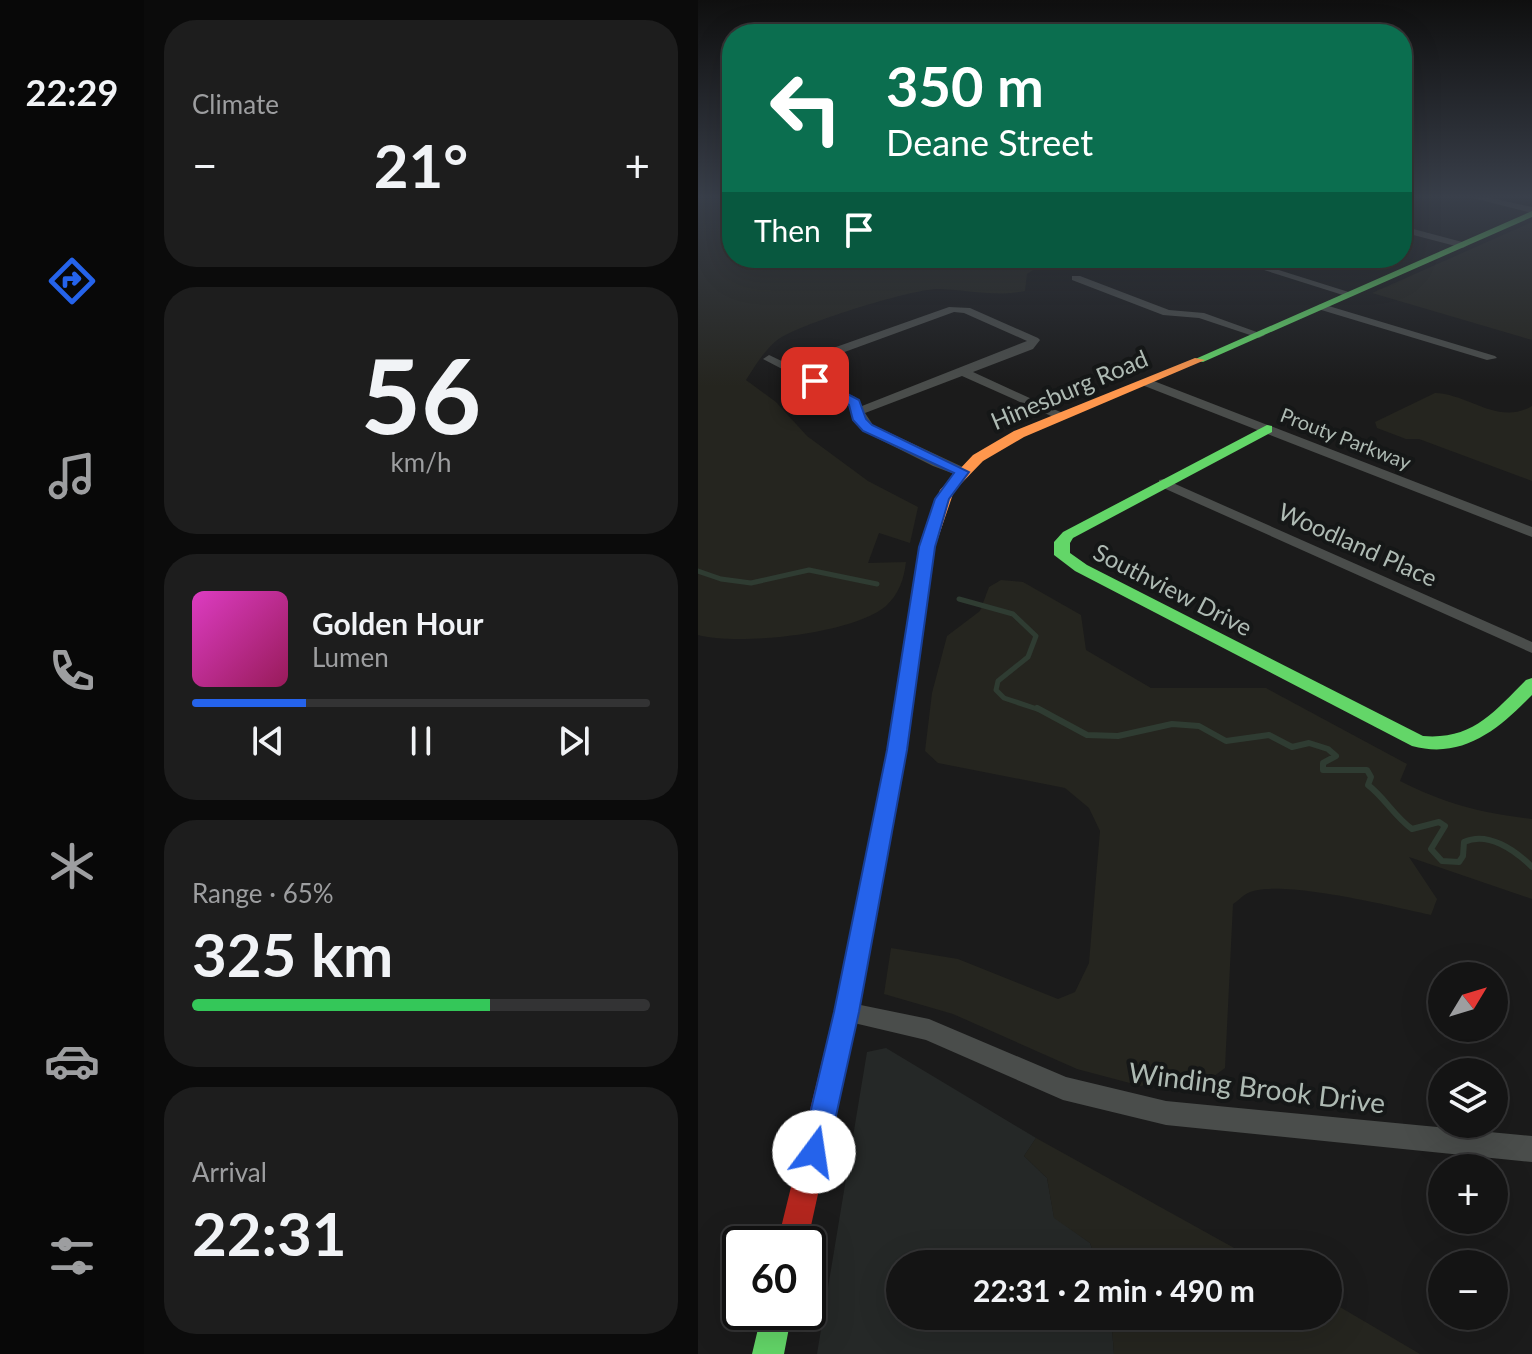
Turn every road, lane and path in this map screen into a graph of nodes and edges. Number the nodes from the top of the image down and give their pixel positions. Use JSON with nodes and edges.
{"nodes":[{"id":1,"x":1264,"y":268,"type":"edge"},
{"id":2,"x":1410,"y":268,"type":"edge"},
{"id":3,"x":1076,"y":278,"type":"dead end"},
{"id":4,"x":1350,"y":294,"type":"junction"},
{"id":5,"x":1325,"y":306,"type":"junction"},
{"id":6,"x":1259,"y":335,"type":"junction"},
{"id":7,"x":769,"y":359,"type":"dead end"},
{"id":8,"x":788,"y":368,"type":"junction"},
{"id":9,"x":963,"y":372,"type":"junction"},
{"id":10,"x":1146,"y":382,"type":"junction"},
{"id":11,"x":859,"y":411,"type":"junction"},
{"id":12,"x":1063,"y":416,"type":"junction"},
{"id":13,"x":1267,"y":429,"type":"junction"},
{"id":14,"x":962,"y":472,"type":"junction"},
{"id":15,"x":1164,"y":483,"type":"junction"},
{"id":16,"x":1532,"y":532,"type":"edge"},
{"id":17,"x":1532,"y":648,"type":"edge"},
{"id":18,"x":1532,"y":684,"type":"edge"},
{"id":19,"x":846,"y":1012,"type":"junction"},
{"id":20,"x":1532,"y":1149,"type":"edge"},
{"id":21,"x":796,"y":1226,"type":"edge"},
{"id":22,"x":773,"y":1330,"type":"edge"},
{"id":23,"x":768,"y":1354,"type":"edge"}],
"edges":[{"from":1,"to":4,"type":"street"},
{"from":2,"to":4,"type":"main road","name":"Hinesburg Road"},
{"from":3,"to":6,"type":"street"},
{"from":4,"to":5,"type":"main road","name":"Hinesburg Road"},
{"from":5,"to":5,"type":"street"},
{"from":5,"to":6,"type":"main road","name":"Hinesburg Road"},
{"from":6,"to":10,"type":"main road","name":"Hinesburg Road"},
{"from":7,"to":8,"type":"street"},
{"from":8,"to":9,"type":"street"},
{"from":8,"to":11,"type":"street"},
{"from":9,"to":11,"type":"street"},
{"from":9,"to":12,"type":"street"},
{"from":10,"to":12,"type":"main road","name":"Hinesburg Road"},
{"from":10,"to":13,"type":"street","name":"Prouty Parkway"},
{"from":11,"to":14,"type":"street"},
{"from":12,"to":14,"type":"main road","name":"Hinesburg Road"},
{"from":13,"to":15,"type":"main road","name":"Southview Drive"},
{"from":13,"to":16,"type":"street","name":"Prouty Parkway"},
{"from":14,"to":19,"type":"main road","name":"Hinesburg Road"},
{"from":15,"to":17,"type":"street","name":"Woodland Place"},
{"from":15,"to":18,"type":"main road","name":"Southview Drive"},
{"from":19,"to":20,"type":"street","name":"Winding Brook Drive"},
{"from":19,"to":21,"type":"main road","name":"Hinesburg Road"},
{"from":22,"to":23,"type":"main road"}]}
